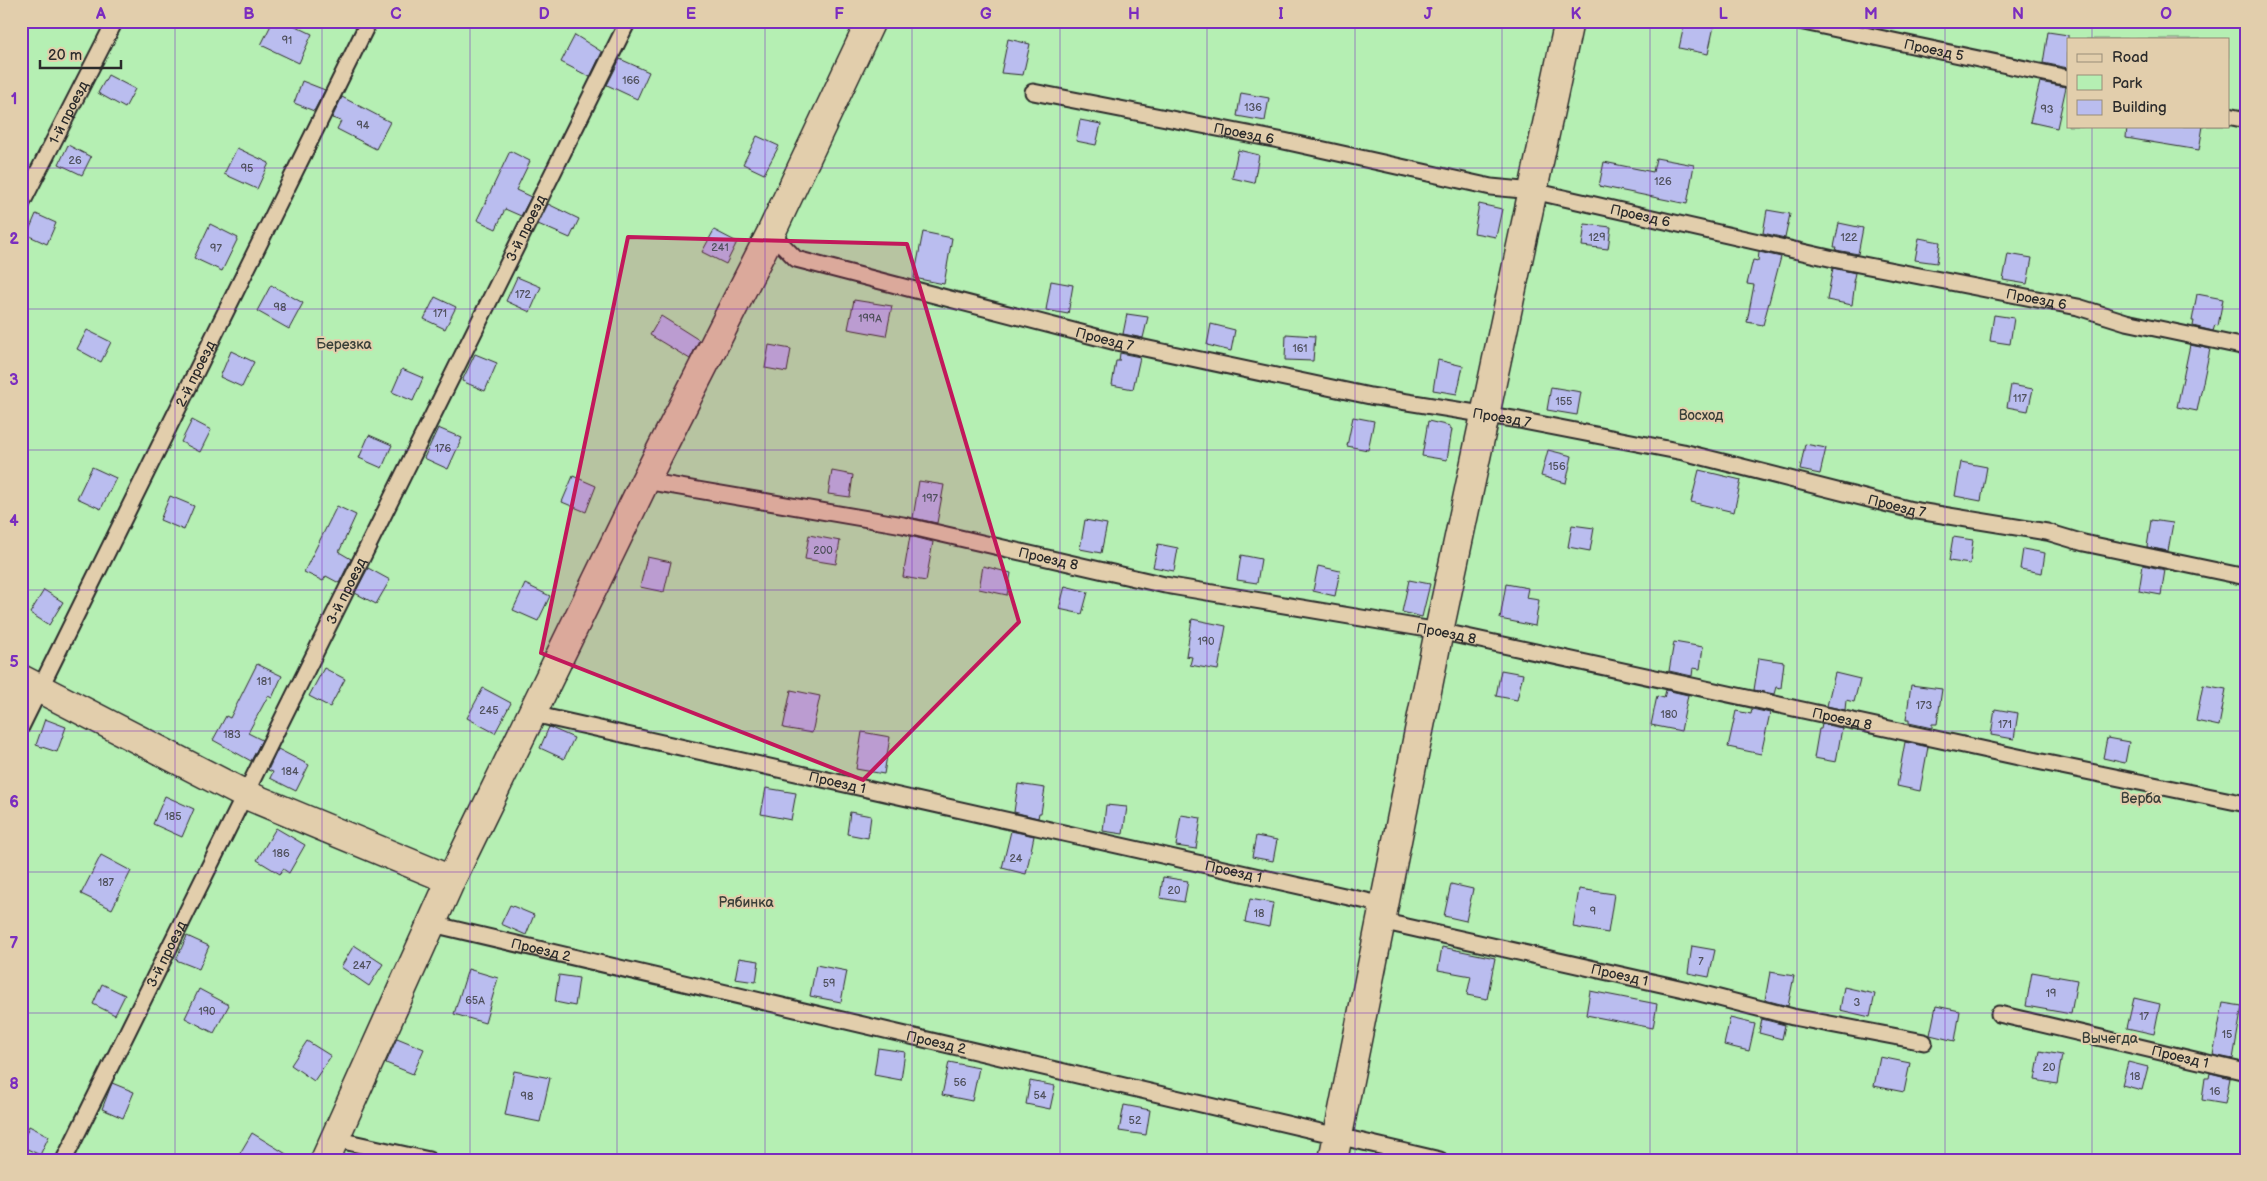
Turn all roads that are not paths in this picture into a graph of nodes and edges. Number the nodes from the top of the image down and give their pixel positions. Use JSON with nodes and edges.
{"nodes":[{"id":1,"x":115,"y":21,"type":"edge"},
{"id":2,"x":369,"y":21,"type":"edge"},
{"id":3,"x":628,"y":21,"type":"edge"},
{"id":4,"x":871,"y":21,"type":"edge"},
{"id":5,"x":1568,"y":21,"type":"edge"},
{"id":6,"x":1799,"y":21,"type":"edge"},
{"id":7,"x":2067,"y":78,"type":"edge"},
{"id":8,"x":1033,"y":92,"type":"dead end"},
{"id":9,"x":2230,"y":116,"type":"edge"},
{"id":10,"x":2246,"y":120,"type":"edge"},
{"id":11,"x":1533,"y":191,"type":"junction"},
{"id":12,"x":21,"y":205,"type":"edge"},
{"id":13,"x":770,"y":233,"type":"junction"},
{"id":14,"x":2246,"y":347,"type":"edge"},
{"id":15,"x":1484,"y":414,"type":"junction"},
{"id":16,"x":645,"y":481,"type":"junction"},
{"id":17,"x":2246,"y":577,"type":"edge"},
{"id":18,"x":1439,"y":631,"type":"junction"},
{"id":19,"x":30,"y":684,"type":"edge"},
{"id":20,"x":533,"y":714,"type":"junction"},
{"id":21,"x":21,"y":728,"type":"edge"},
{"id":22,"x":244,"y":794,"type":"junction"},
{"id":23,"x":2246,"y":804,"type":"edge"},
{"id":24,"x":451,"y":880,"type":"junction"},
{"id":25,"x":1382,"y":913,"type":"junction"},
{"id":26,"x":432,"y":924,"type":"junction"},
{"id":27,"x":1999,"y":1014,"type":"dead end"},
{"id":28,"x":1924,"y":1042,"type":"dead end"},
{"id":29,"x":2246,"y":1072,"type":"edge"},
{"id":30,"x":1336,"y":1147,"type":"edge"},
{"id":31,"x":330,"y":1150,"type":"edge"},
{"id":32,"x":64,"y":1160,"type":"edge"},
{"id":33,"x":429,"y":1160,"type":"edge"},
{"id":34,"x":1440,"y":1160,"type":"edge"}],
"edges":[{"from":1,"to":12,"type":"lane","name":"1-й проезд"},
{"from":2,"to":19,"type":"lane","name":"2-й проезд"},
{"from":3,"to":22,"type":"lane","name":"3-й проезд"},
{"from":4,"to":13,"type":"street"},
{"from":5,"to":11,"type":"street"},
{"from":6,"to":7,"type":"lane","name":"Проезд 5"},
{"from":8,"to":11,"type":"lane","name":"Проезд 6"},
{"from":9,"to":10,"type":"lane"},
{"from":11,"to":14,"type":"lane","name":"Проезд 6"},
{"from":11,"to":15,"type":"street"},
{"from":13,"to":15,"type":"lane","name":"Проезд 7"},
{"from":13,"to":16,"type":"street"},
{"from":15,"to":17,"type":"lane","name":"Проезд 7"},
{"from":15,"to":18,"type":"street"},
{"from":16,"to":18,"type":"lane","name":"Проезд 8"},
{"from":16,"to":20,"type":"street"},
{"from":18,"to":23,"type":"lane","name":"Проезд 8"},
{"from":18,"to":25,"type":"street"},
{"from":19,"to":21,"type":"lane","name":"2-й проезд"},
{"from":19,"to":22,"type":"street"},
{"from":20,"to":24,"type":"street"},
{"from":20,"to":25,"type":"lane","name":"Проезд 1"},
{"from":22,"to":24,"type":"street"},
{"from":22,"to":32,"type":"lane","name":"3-й проезд"},
{"from":24,"to":26,"type":"street"},
{"from":25,"to":28,"type":"lane","name":"Проезд 1"},
{"from":25,"to":30,"type":"street"},
{"from":26,"to":30,"type":"lane","name":"Проезд 2"},
{"from":26,"to":31,"type":"street"},
{"from":27,"to":29,"type":"lane","name":"Проезд 1"},
{"from":30,"to":34,"type":"lane","name":"Проезд 2"},
{"from":31,"to":33,"type":"lane"}]}
